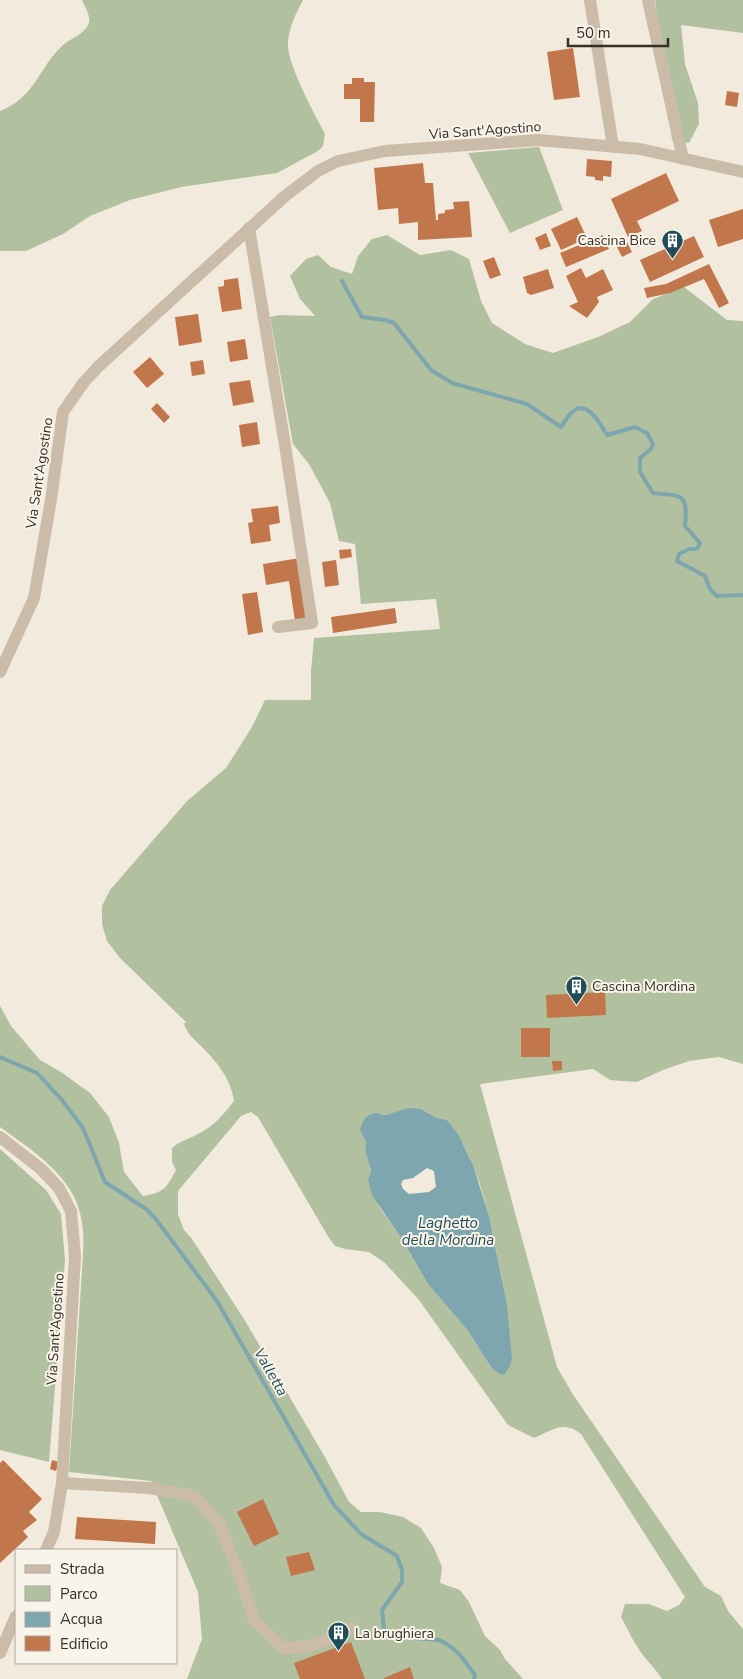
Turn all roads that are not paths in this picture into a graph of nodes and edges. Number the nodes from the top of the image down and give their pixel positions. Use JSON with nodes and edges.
{"nodes":[{"id":1,"x":590,"y":0,"type":"edge"},
{"id":2,"x":648,"y":0,"type":"edge"},
{"id":3,"x":613,"y":147,"type":"junction"},
{"id":4,"x":683,"y":159,"type":"junction"},
{"id":5,"x":743,"y":172,"type":"edge"},
{"id":6,"x":250,"y":228,"type":"junction"},
{"id":7,"x":278,"y":627,"type":"dead end"},
{"id":8,"x":0,"y":672,"type":"edge"},
{"id":9,"x":0,"y":1137,"type":"edge"},
{"id":10,"x":62,"y":1483,"type":"junction"},
{"id":11,"x":46,"y":1549,"type":"edge"},
{"id":12,"x":15,"y":1618,"type":"edge"},
{"id":13,"x":353,"y":1628,"type":"dead end"},
{"id":14,"x":0,"y":1653,"type":"edge"}],
"edges":[{"from":1,"to":3,"type":"street"},
{"from":2,"to":4,"type":"street"},
{"from":3,"to":4,"type":"street","name":"Via Sant'Agostino"},
{"from":3,"to":6,"type":"street","name":"Via Sant'Agostino"},
{"from":4,"to":5,"type":"street","name":"Via Sant'Agostino"},
{"from":6,"to":7,"type":"street"},
{"from":6,"to":8,"type":"street","name":"Via Sant'Agostino"},
{"from":9,"to":10,"type":"street","name":"Via Sant'Agostino"},
{"from":10,"to":11,"type":"street","name":"Via Sant'Agostino"},
{"from":10,"to":13,"type":"street"},
{"from":12,"to":14,"type":"street"}]}
